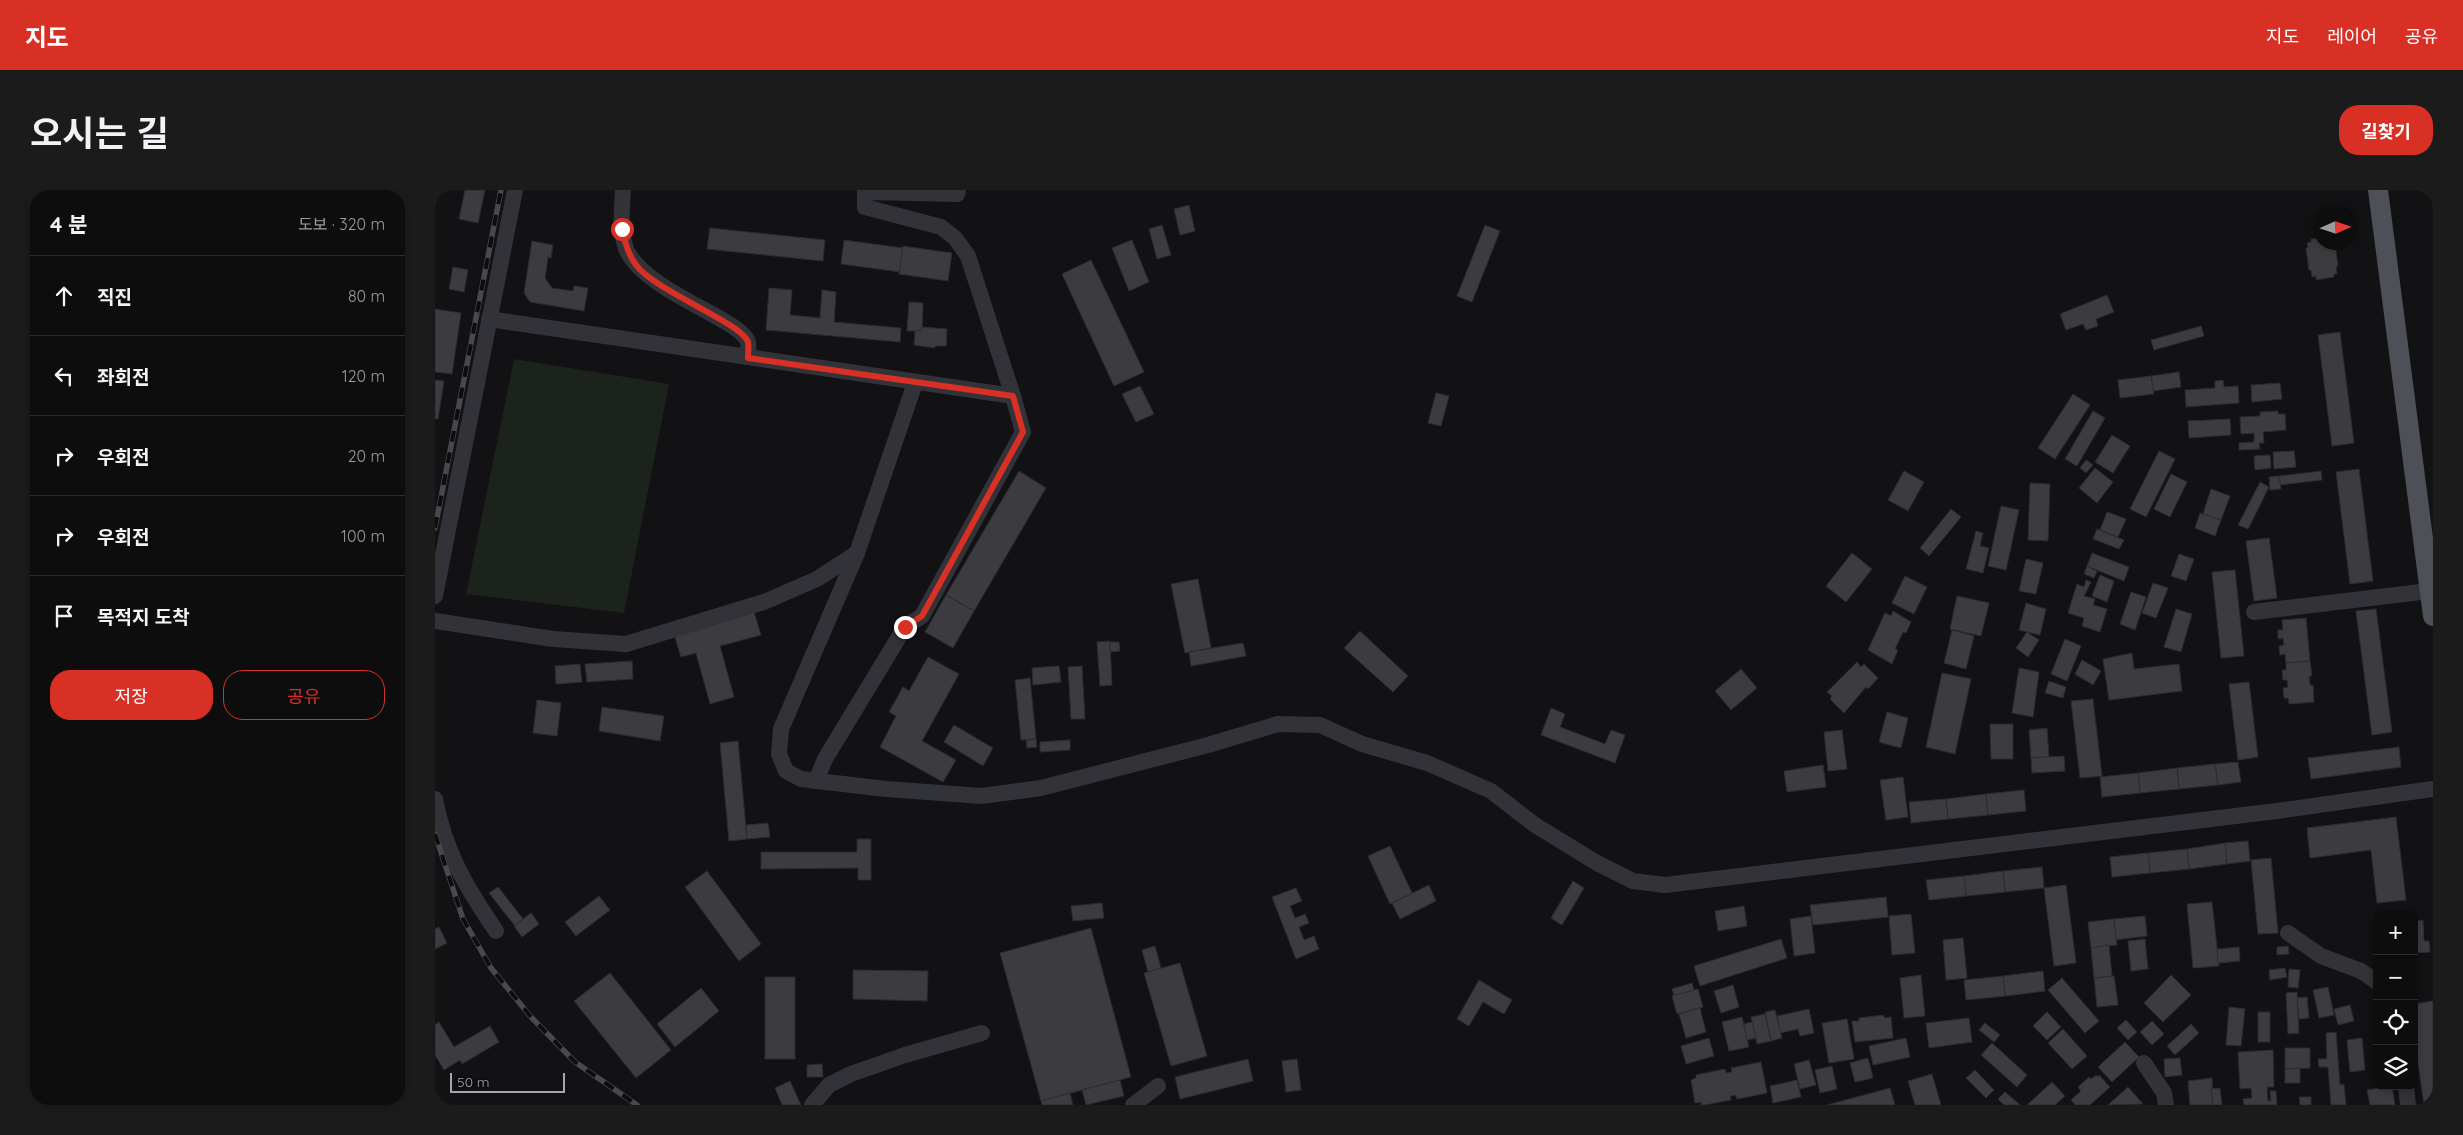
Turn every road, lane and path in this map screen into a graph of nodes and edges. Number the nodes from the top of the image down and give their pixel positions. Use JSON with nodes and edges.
{"nodes":[{"id":1,"x":515,"y":190,"type":"edge"},
{"id":2,"x":623,"y":190,"type":"edge"},
{"id":3,"x":958,"y":190,"type":"edge"},
{"id":4,"x":2378,"y":190,"type":"edge"},
{"id":5,"x":865,"y":191,"type":"edge"},
{"id":6,"x":489,"y":318,"type":"junction"},
{"id":7,"x":748,"y":358,"type":"junction"},
{"id":8,"x":915,"y":382,"type":"junction"},
{"id":9,"x":1013,"y":396,"type":"junction"},
{"id":10,"x":857,"y":554,"type":"junction"},
{"id":11,"x":2429,"y":590,"type":"junction"},
{"id":12,"x":435,"y":596,"type":"edge"},
{"id":13,"x":2255,"y":612,"type":"dead end"},
{"id":14,"x":2433,"y":616,"type":"edge"},
{"id":15,"x":435,"y":621,"type":"edge"},
{"id":16,"x":816,"y":780,"type":"junction"},
{"id":17,"x":2433,"y":789,"type":"edge"},
{"id":18,"x":435,"y":799,"type":"edge"},
{"id":19,"x":495,"y":931,"type":"dead end"},
{"id":20,"x":2288,"y":933,"type":"dead end"},
{"id":21,"x":2373,"y":979,"type":"edge"},
{"id":22,"x":981,"y":1033,"type":"dead end"},
{"id":23,"x":2144,"y":1063,"type":"dead end"},
{"id":24,"x":1158,"y":1086,"type":"dead end"},
{"id":25,"x":2407,"y":1090,"type":"edge"},
{"id":26,"x":812,"y":1105,"type":"edge"},
{"id":27,"x":1133,"y":1105,"type":"edge"},
{"id":28,"x":2167,"y":1105,"type":"edge"},
{"id":29,"x":2409,"y":1105,"type":"edge"}],
"edges":[{"from":1,"to":6,"type":"street"},
{"from":2,"to":7,"type":"street"},
{"from":3,"to":5,"type":"street"},
{"from":4,"to":11,"type":"main road"},
{"from":5,"to":9,"type":"street"},
{"from":6,"to":7,"type":"street"},
{"from":6,"to":12,"type":"street"},
{"from":7,"to":8,"type":"street"},
{"from":8,"to":9,"type":"street"},
{"from":8,"to":10,"type":"street"},
{"from":9,"to":16,"type":"street"},
{"from":10,"to":15,"type":"street"},
{"from":10,"to":16,"type":"street"},
{"from":11,"to":13,"type":"street"},
{"from":11,"to":14,"type":"main road"},
{"from":16,"to":17,"type":"street"},
{"from":18,"to":19,"type":"street"},
{"from":20,"to":21,"type":"street"},
{"from":22,"to":26,"type":"street"},
{"from":23,"to":28,"type":"street"},
{"from":24,"to":27,"type":"street"},
{"from":25,"to":29,"type":"street"}]}
